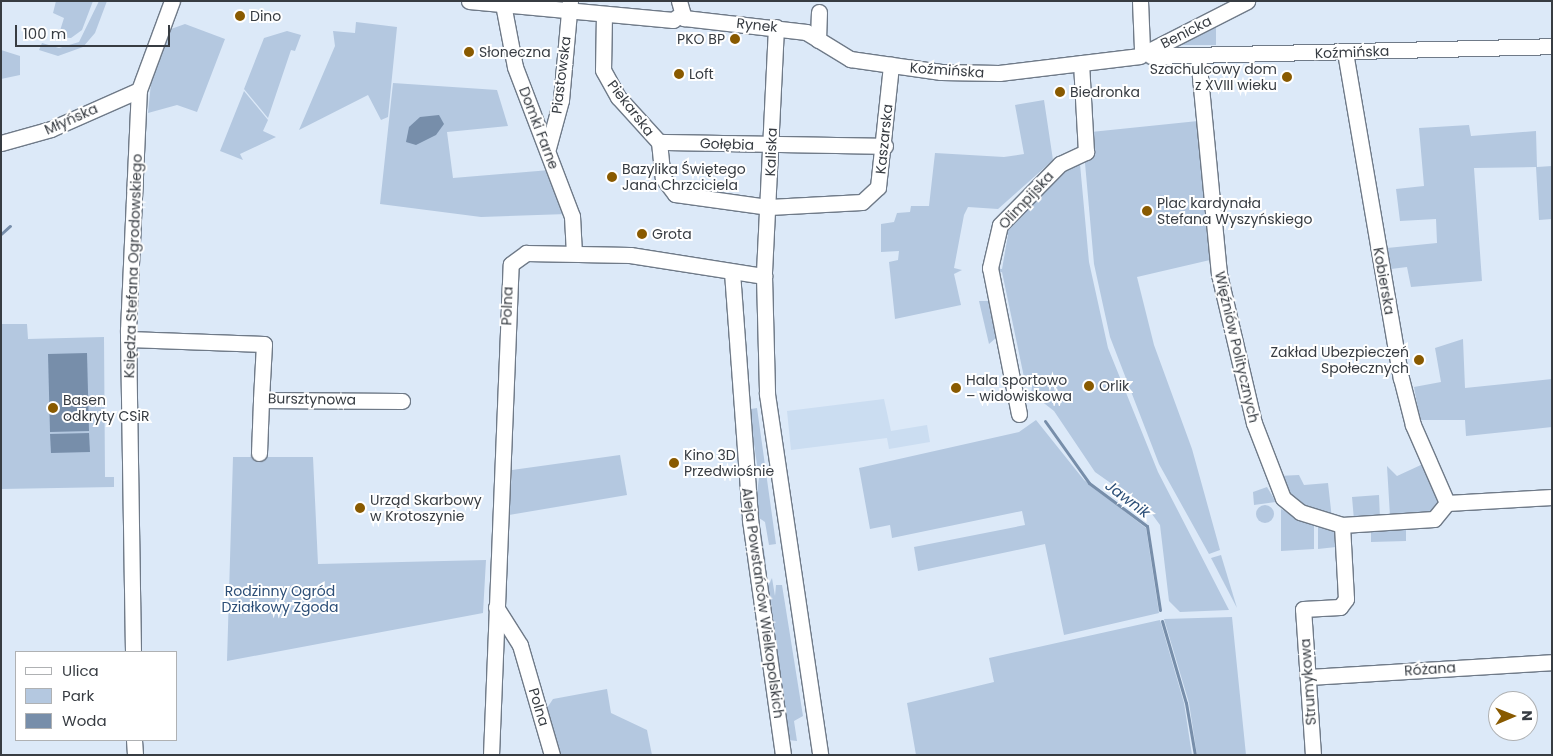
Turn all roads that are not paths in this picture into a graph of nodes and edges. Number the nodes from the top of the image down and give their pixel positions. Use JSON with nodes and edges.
{"nodes":[{"id":1,"x":172,"y":1,"type":"edge"},
{"id":2,"x":469,"y":1,"type":"edge"},
{"id":3,"x":1140,"y":1,"type":"edge"},
{"id":4,"x":1247,"y":1,"type":"edge"},
{"id":5,"x":502,"y":4,"type":"junction"},
{"id":6,"x":570,"y":6,"type":"edge"},
{"id":7,"x":680,"y":8,"type":"edge"},
{"id":8,"x":819,"y":12,"type":"dead end"},
{"id":9,"x":604,"y":14,"type":"junction"},
{"id":10,"x":776,"y":27,"type":"junction"},
{"id":11,"x":818,"y":40,"type":"junction"},
{"id":12,"x":1552,"y":46,"type":"edge"},
{"id":13,"x":1345,"y":52,"type":"junction"},
{"id":14,"x":1146,"y":53,"type":"junction"},
{"id":15,"x":1198,"y":56,"type":"junction"},
{"id":16,"x":1077,"y":64,"type":"junction"},
{"id":17,"x":891,"y":65,"type":"junction"},
{"id":18,"x":140,"y":90,"type":"junction"},
{"id":19,"x":659,"y":142,"type":"junction"},
{"id":20,"x":1,"y":144,"type":"edge"},
{"id":21,"x":772,"y":145,"type":"junction"},
{"id":22,"x":885,"y":146,"type":"junction"},
{"id":23,"x":548,"y":148,"type":"junction"},
{"id":24,"x":769,"y":207,"type":"junction"},
{"id":25,"x":574,"y":252,"type":"junction"},
{"id":26,"x":732,"y":272,"type":"junction"},
{"id":27,"x":764,"y":276,"type":"junction"},
{"id":28,"x":128,"y":339,"type":"junction"},
{"id":29,"x":261,"y":400,"type":"junction"},
{"id":30,"x":402,"y":401,"type":"dead end"},
{"id":31,"x":1020,"y":414,"type":"dead end"},
{"id":32,"x":259,"y":452,"type":"dead end"},
{"id":33,"x":1552,"y":497,"type":"edge"},
{"id":34,"x":1447,"y":503,"type":"junction"},
{"id":35,"x":1342,"y":525,"type":"junction"},
{"id":36,"x":496,"y":606,"type":"junction"},
{"id":37,"x":133,"y":651,"type":"edge"},
{"id":38,"x":1552,"y":662,"type":"edge"},
{"id":39,"x":1308,"y":677,"type":"junction"},
{"id":40,"x":134,"y":741,"type":"edge"},
{"id":41,"x":135,"y":755,"type":"edge"},
{"id":42,"x":491,"y":755,"type":"edge"},
{"id":43,"x":552,"y":755,"type":"edge"},
{"id":44,"x":783,"y":755,"type":"edge"},
{"id":45,"x":820,"y":755,"type":"edge"},
{"id":46,"x":1313,"y":755,"type":"edge"}],
"edges":[{"from":1,"to":18,"type":"street","name":"Księdza Stefana Ogrodowskiego"},
{"from":2,"to":5,"type":"street","name":"Rynek"},
{"from":3,"to":14,"type":"street"},
{"from":4,"to":14,"type":"street","name":"Benicka"},
{"from":5,"to":6,"type":"street","name":"Rynek"},
{"from":5,"to":23,"type":"street","name":"Domki Farne"},
{"from":6,"to":9,"type":"street","name":"Rynek"},
{"from":6,"to":23,"type":"street","name":"Piastowska"},
{"from":7,"to":9,"type":"street","name":"Rynek"},
{"from":7,"to":10,"type":"street","name":"Rynek"},
{"from":8,"to":11,"type":"street"},
{"from":9,"to":19,"type":"street","name":"Piekarska"},
{"from":10,"to":11,"type":"street","name":"Rynek"},
{"from":10,"to":21,"type":"street","name":"Kaliska"},
{"from":11,"to":17,"type":"street","name":"Koźmińska"},
{"from":12,"to":13,"type":"street","name":"Koźmińska"},
{"from":13,"to":15,"type":"street","name":"Koźmińska"},
{"from":13,"to":34,"type":"street","name":"Kobierska"},
{"from":14,"to":15,"type":"street","name":"Koźmińska"},
{"from":14,"to":16,"type":"street","name":"Koźmińska"},
{"from":15,"to":35,"type":"street","name":"Więźniów Politycznych"},
{"from":16,"to":17,"type":"street","name":"Koźmińska"},
{"from":16,"to":31,"type":"street","name":"Olimpijska"},
{"from":17,"to":22,"type":"street","name":"Kaszarska"},
{"from":18,"to":20,"type":"street","name":"Młyńska"},
{"from":18,"to":28,"type":"street","name":"Księdza Stefana Ogrodowskiego"},
{"from":19,"to":21,"type":"street","name":"Gołębia"},
{"from":19,"to":24,"type":"street","name":"Kaszarska"},
{"from":21,"to":22,"type":"street","name":"Gołębia"},
{"from":21,"to":24,"type":"street","name":"Kaliska"},
{"from":22,"to":24,"type":"street","name":"Kaszarska"},
{"from":23,"to":25,"type":"street","name":"Domki Farne"},
{"from":24,"to":27,"type":"street","name":"Kaliska"},
{"from":25,"to":26,"type":"street","name":"Polna"},
{"from":25,"to":36,"type":"street","name":"Polna"},
{"from":26,"to":27,"type":"street","name":"Polna"},
{"from":26,"to":44,"type":"street","name":"Aleja Powstańców Wielkopolskich"},
{"from":27,"to":45,"type":"street"},
{"from":28,"to":29,"type":"street","name":"Bursztynowa"},
{"from":28,"to":37,"type":"street","name":"Księdza Stefana Ogrodowskiego"},
{"from":29,"to":30,"type":"street","name":"Bursztynowa"},
{"from":29,"to":32,"type":"street"},
{"from":33,"to":34,"type":"street"},
{"from":34,"to":35,"type":"street","name":"Więźniów Politycznych"},
{"from":35,"to":39,"type":"street","name":"Strumykowa"},
{"from":36,"to":42,"type":"street","name":"Polna"},
{"from":36,"to":43,"type":"street","name":"Polna"},
{"from":38,"to":39,"type":"street","name":"Różana"},
{"from":39,"to":46,"type":"street","name":"Strumykowa"},
{"from":40,"to":41,"type":"street"}]}
